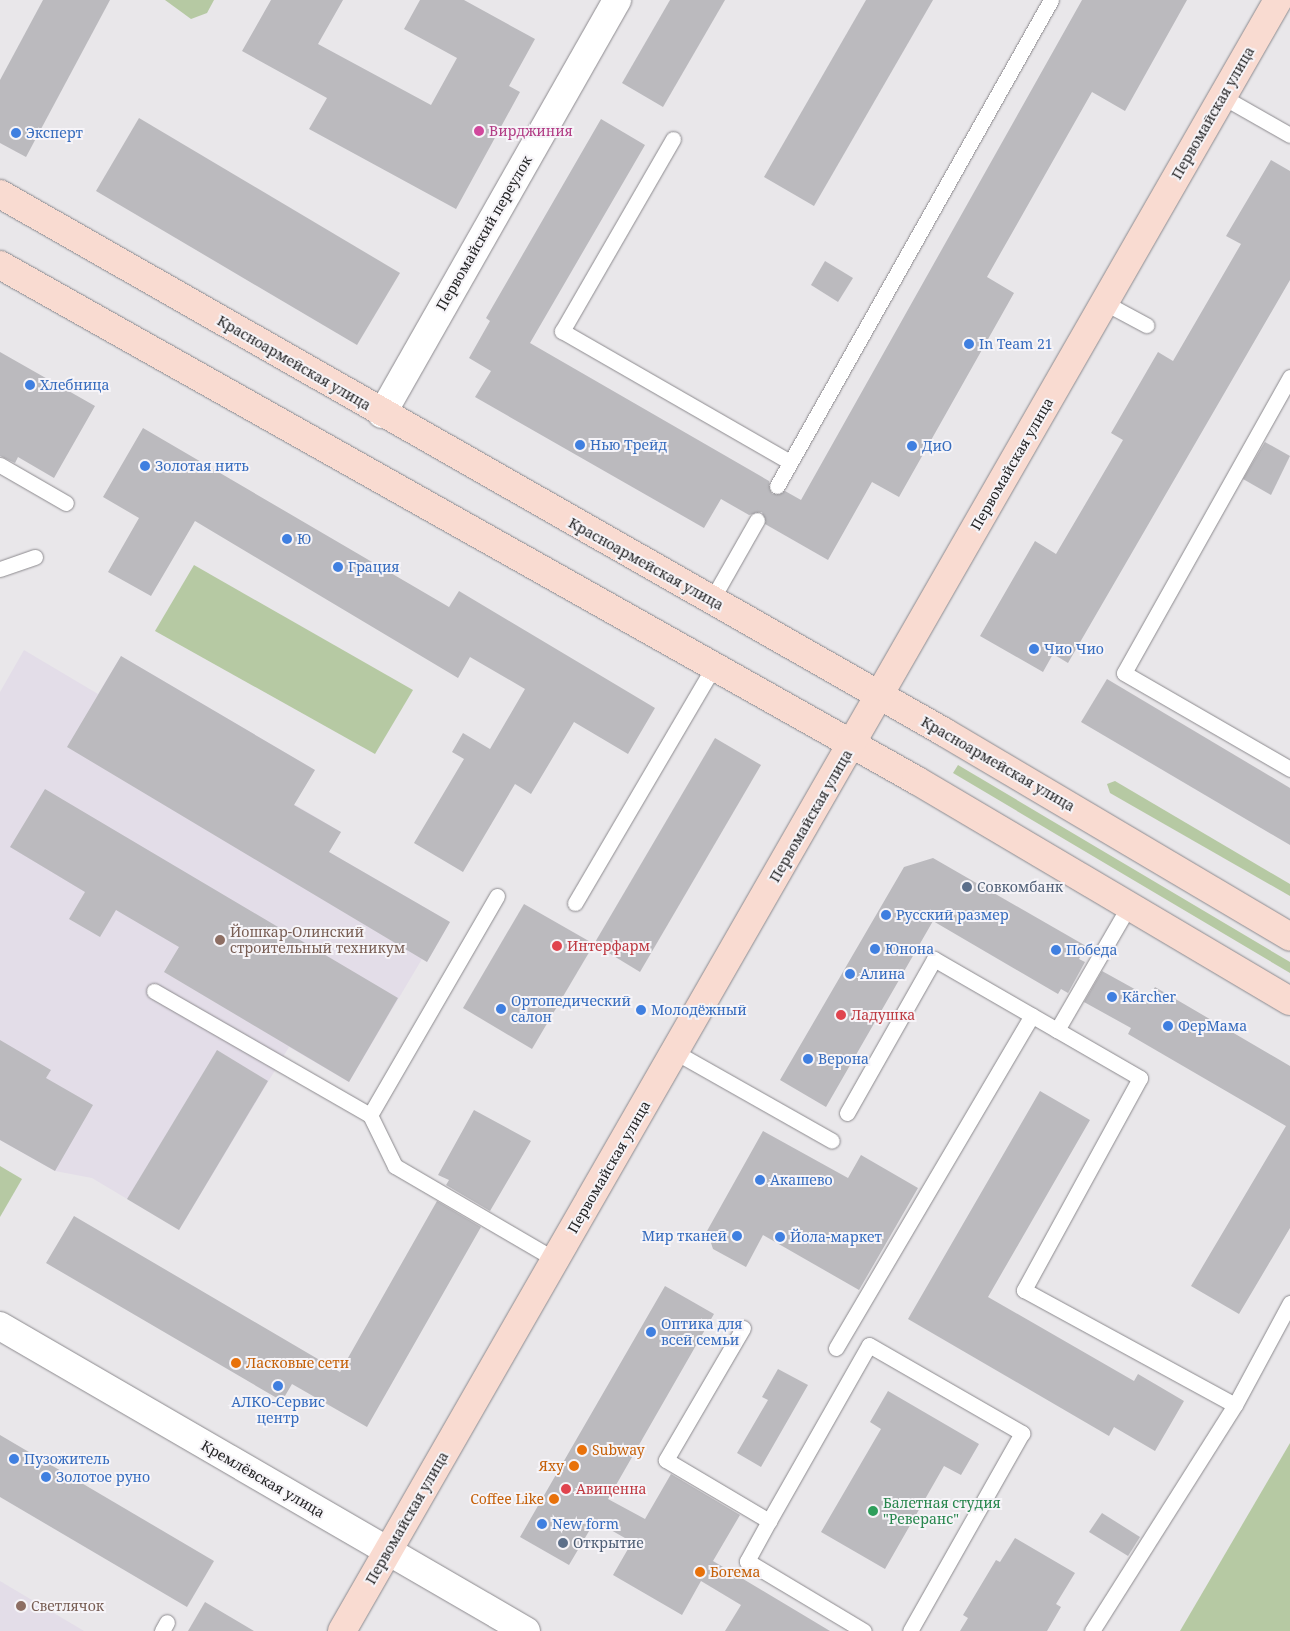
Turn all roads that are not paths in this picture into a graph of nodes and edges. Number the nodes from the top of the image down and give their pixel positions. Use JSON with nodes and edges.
{"nodes":[{"id":1,"x":617,"y":0,"type":"edge"},
{"id":2,"x":1051,"y":0,"type":"edge"},
{"id":3,"x":1278,"y":0,"type":"edge"},
{"id":4,"x":1222,"y":97,"type":"junction"},
{"id":5,"x":1290,"y":135,"type":"edge"},
{"id":6,"x":673,"y":139,"type":"dead end"},
{"id":7,"x":0,"y":194,"type":"edge"},
{"id":8,"x":0,"y":265,"type":"edge"},
{"id":9,"x":1105,"y":303,"type":"junction"},
{"id":10,"x":1146,"y":325,"type":"dead end"},
{"id":11,"x":1290,"y":377,"type":"edge"},
{"id":12,"x":382,"y":414,"type":"junction"},
{"id":13,"x":790,"y":462,"type":"junction"},
{"id":14,"x":0,"y":466,"type":"edge"},
{"id":15,"x":777,"y":486,"type":"dead end"},
{"id":16,"x":66,"y":503,"type":"dead end"},
{"id":17,"x":757,"y":520,"type":"dead end"},
{"id":18,"x":35,"y":557,"type":"dead end"},
{"id":19,"x":0,"y":569,"type":"edge"},
{"id":20,"x":711,"y":601,"type":"junction"},
{"id":21,"x":714,"y":666,"type":"junction"},
{"id":22,"x":879,"y":695,"type":"junction"},
{"id":23,"x":852,"y":744,"type":"junction"},
{"id":24,"x":1290,"y":769,"type":"edge"},
{"id":25,"x":497,"y":896,"type":"dead end"},
{"id":26,"x":575,"y":903,"type":"dead end"},
{"id":27,"x":1129,"y":906,"type":"junction"},
{"id":28,"x":1290,"y":936,"type":"edge"},
{"id":29,"x":154,"y":991,"type":"dead end"},
{"id":30,"x":1290,"y":1001,"type":"edge"},
{"id":31,"x":1032,"y":1015,"type":"junction"},
{"id":32,"x":1058,"y":1030,"type":"junction"},
{"id":33,"x":675,"y":1052,"type":"junction"},
{"id":34,"x":847,"y":1112,"type":"dead end"},
{"id":35,"x":370,"y":1115,"type":"junction"},
{"id":36,"x":832,"y":1141,"type":"dead end"},
{"id":37,"x":556,"y":1260,"type":"junction"},
{"id":38,"x":1290,"y":1303,"type":"edge"},
{"id":39,"x":0,"y":1326,"type":"edge"},
{"id":40,"x":743,"y":1328,"type":"dead end"},
{"id":41,"x":836,"y":1348,"type":"dead end"},
{"id":42,"x":1235,"y":1405,"type":"junction"},
{"id":43,"x":769,"y":1521,"type":"junction"},
{"id":44,"x":388,"y":1551,"type":"junction"},
{"id":45,"x":342,"y":1631,"type":"edge"},
{"id":46,"x":526,"y":1631,"type":"edge"},
{"id":47,"x":864,"y":1631,"type":"edge"},
{"id":48,"x":910,"y":1631,"type":"edge"},
{"id":49,"x":1092,"y":1631,"type":"edge"}],
"edges":[{"from":1,"to":12,"type":"street","name":"Первомайский переулок"},
{"from":2,"to":13,"type":"lane"},
{"from":3,"to":4,"type":"main road","name":"Первомайская улица"},
{"from":4,"to":5,"type":"lane"},
{"from":4,"to":9,"type":"main road","name":"Первомайская улица"},
{"from":6,"to":13,"type":"lane"},
{"from":7,"to":12,"type":"main road","name":"Красноармейская улица"},
{"from":8,"to":21,"type":"main road"},
{"from":9,"to":10,"type":"lane"},
{"from":9,"to":22,"type":"main road","name":"Первомайская улица"},
{"from":11,"to":24,"type":"lane"},
{"from":12,"to":20,"type":"main road","name":"Красноармейская улица"},
{"from":13,"to":15,"type":"lane"},
{"from":14,"to":16,"type":"lane"},
{"from":17,"to":20,"type":"lane"},
{"from":18,"to":19,"type":"lane"},
{"from":20,"to":22,"type":"main road","name":"Красноармейская улица"},
{"from":21,"to":23,"type":"main road"},
{"from":21,"to":26,"type":"lane"},
{"from":22,"to":23,"type":"main road","name":"Первомайская улица"},
{"from":22,"to":28,"type":"main road","name":"Красноармейская улица"},
{"from":23,"to":27,"type":"main road"},
{"from":23,"to":33,"type":"main road","name":"Первомайская улица"},
{"from":25,"to":35,"type":"lane"},
{"from":27,"to":30,"type":"main road"},
{"from":27,"to":32,"type":"lane"},
{"from":29,"to":35,"type":"lane"},
{"from":31,"to":32,"type":"lane"},
{"from":31,"to":34,"type":"lane"},
{"from":31,"to":41,"type":"lane"},
{"from":32,"to":42,"type":"lane"},
{"from":33,"to":36,"type":"lane"},
{"from":33,"to":37,"type":"main road","name":"Первомайская улица"},
{"from":35,"to":37,"type":"lane"},
{"from":37,"to":44,"type":"main road","name":"Первомайская улица"},
{"from":38,"to":42,"type":"lane"},
{"from":39,"to":44,"type":"street","name":"Кремлёвская улица"},
{"from":40,"to":43,"type":"lane"},
{"from":42,"to":49,"type":"lane"},
{"from":43,"to":47,"type":"lane"},
{"from":43,"to":48,"type":"lane"},
{"from":44,"to":45,"type":"main road","name":"Первомайская улица"},
{"from":44,"to":46,"type":"street","name":"Кремлёвская улица"}]}
